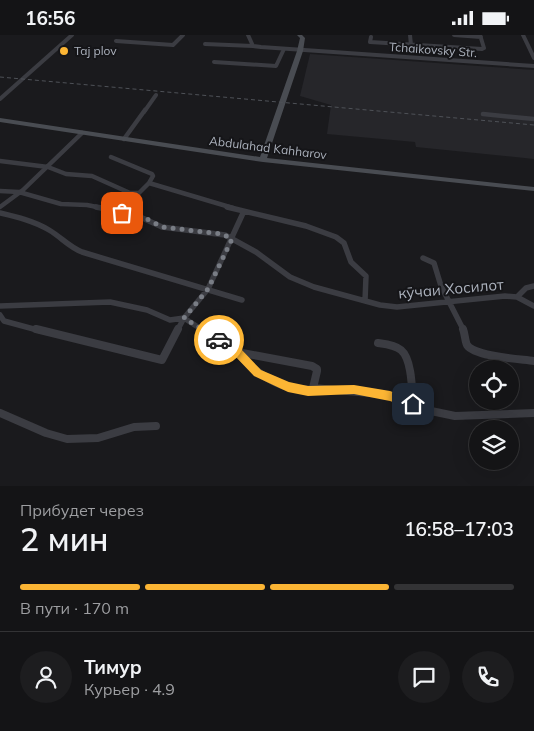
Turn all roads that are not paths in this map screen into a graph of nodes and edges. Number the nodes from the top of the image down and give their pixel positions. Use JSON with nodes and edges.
{"nodes":[{"id":1,"x":72,"y":35,"type":"edge"},
{"id":2,"x":183,"y":35,"type":"edge"},
{"id":3,"x":248,"y":35,"type":"edge"},
{"id":4,"x":410,"y":35,"type":"edge"},
{"id":5,"x":454,"y":35,"type":"edge"},
{"id":6,"x":523,"y":35,"type":"edge"},
{"id":7,"x":302,"y":36,"type":"edge"},
{"id":8,"x":480,"y":36,"type":"edge"},
{"id":9,"x":371,"y":37,"type":"dead end"},
{"id":10,"x":116,"y":41,"type":"dead end"},
{"id":11,"x":205,"y":44,"type":"dead end"},
{"id":12,"x":411,"y":45,"type":"junction"},
{"id":13,"x":253,"y":46,"type":"junction"},
{"id":14,"x":284,"y":49,"type":"junction"},
{"id":15,"x":300,"y":51,"type":"junction"},
{"id":16,"x":534,"y":58,"type":"edge"},
{"id":17,"x":214,"y":62,"type":"dead end"},
{"id":18,"x":534,"y":66,"type":"edge"},
{"id":19,"x":156,"y":95,"type":"dead end"},
{"id":20,"x":0,"y":99,"type":"edge"},
{"id":21,"x":483,"y":114,"type":"dead end"},
{"id":22,"x":534,"y":119,"type":"edge"},
{"id":23,"x":0,"y":120,"type":"edge"},
{"id":24,"x":82,"y":133,"type":"junction"},
{"id":25,"x":124,"y":139,"type":"junction"},
{"id":26,"x":110,"y":157,"type":"dead end"},
{"id":27,"x":263,"y":160,"type":"junction"},
{"id":28,"x":0,"y":161,"type":"edge"},
{"id":29,"x":48,"y":167,"type":"junction"},
{"id":30,"x":149,"y":183,"type":"junction"},
{"id":31,"x":534,"y":189,"type":"edge"},
{"id":32,"x":0,"y":191,"type":"edge"},
{"id":33,"x":19,"y":192,"type":"junction"},
{"id":34,"x":0,"y":207,"type":"edge"},
{"id":35,"x":244,"y":211,"type":"junction"},
{"id":36,"x":0,"y":213,"type":"edge"},
{"id":37,"x":232,"y":239,"type":"junction"},
{"id":38,"x":423,"y":258,"type":"dead end"},
{"id":39,"x":534,"y":286,"type":"edge"},
{"id":40,"x":208,"y":289,"type":"junction"},
{"id":41,"x":517,"y":297,"type":"junction"},
{"id":42,"x":242,"y":300,"type":"dead end"},
{"id":43,"x":365,"y":301,"type":"junction"},
{"id":44,"x":450,"y":303,"type":"junction"},
{"id":45,"x":0,"y":306,"type":"edge"},
{"id":46,"x":534,"y":306,"type":"edge"},
{"id":47,"x":0,"y":315,"type":"edge"},
{"id":48,"x":184,"y":318,"type":"junction"},
{"id":49,"x":378,"y":343,"type":"dead end"},
{"id":50,"x":237,"y":352,"type":"junction"},
{"id":51,"x":534,"y":361,"type":"edge"},
{"id":52,"x":317,"y":389,"type":"junction"},
{"id":53,"x":413,"y":404,"type":"junction"},
{"id":54,"x":0,"y":413,"type":"edge"},
{"id":55,"x":534,"y":413,"type":"edge"},
{"id":56,"x":156,"y":425,"type":"dead end"}],
"edges":[{"from":1,"to":20,"type":"street"},
{"from":2,"to":10,"type":"street"},
{"from":3,"to":13,"type":"street"},
{"from":4,"to":12,"type":"street"},
{"from":5,"to":8,"type":"street"},
{"from":6,"to":16,"type":"street"},
{"from":7,"to":15,"type":"main road"},
{"from":8,"to":12,"type":"street"},
{"from":9,"to":12,"type":"street"},
{"from":11,"to":13,"type":"street","name":"Tchaikovsky Str."},
{"from":13,"to":14,"type":"street","name":"Tchaikovsky Str."},
{"from":14,"to":15,"type":"street","name":"Tchaikovsky Str."},
{"from":14,"to":17,"type":"street"},
{"from":15,"to":18,"type":"street","name":"Tchaikovsky Str."},
{"from":15,"to":27,"type":"main road"},
{"from":19,"to":25,"type":"street"},
{"from":21,"to":22,"type":"street"},
{"from":23,"to":24,"type":"main road","name":"Abdulahad Kahharov"},
{"from":24,"to":25,"type":"main road","name":"Abdulahad Kahharov"},
{"from":24,"to":29,"type":"street"},
{"from":25,"to":27,"type":"main road","name":"Abdulahad Kahharov"},
{"from":26,"to":30,"type":"street"},
{"from":27,"to":31,"type":"main road","name":"Abdulahad Kahharov"},
{"from":28,"to":29,"type":"street"},
{"from":29,"to":30,"type":"street"},
{"from":29,"to":33,"type":"street"},
{"from":30,"to":35,"type":"street"},
{"from":32,"to":33,"type":"street","name":"кӯчаи Хосилот"},
{"from":33,"to":34,"type":"street"},
{"from":33,"to":37,"type":"street","name":"кӯчаи Хосилот"},
{"from":35,"to":37,"type":"street"},
{"from":35,"to":43,"type":"street"},
{"from":36,"to":40,"type":"street"},
{"from":37,"to":40,"type":"street"},
{"from":37,"to":43,"type":"street","name":"кӯчаи Хосилот"},
{"from":38,"to":44,"type":"street"},
{"from":39,"to":41,"type":"street","name":"кӯчаи Хосилот"},
{"from":40,"to":42,"type":"street"},
{"from":40,"to":48,"type":"street"},
{"from":41,"to":44,"type":"street","name":"кӯчаи Хосилот"},
{"from":41,"to":46,"type":"street"},
{"from":43,"to":44,"type":"street","name":"кӯчаи Хосилот"},
{"from":44,"to":51,"type":"street"},
{"from":45,"to":48,"type":"street"},
{"from":47,"to":48,"type":"street"},
{"from":48,"to":50,"type":"street"},
{"from":49,"to":53,"type":"street"},
{"from":50,"to":52,"type":"street"},
{"from":50,"to":52,"type":"street"},
{"from":52,"to":53,"type":"street"},
{"from":53,"to":55,"type":"street"},
{"from":54,"to":56,"type":"street"}]}
